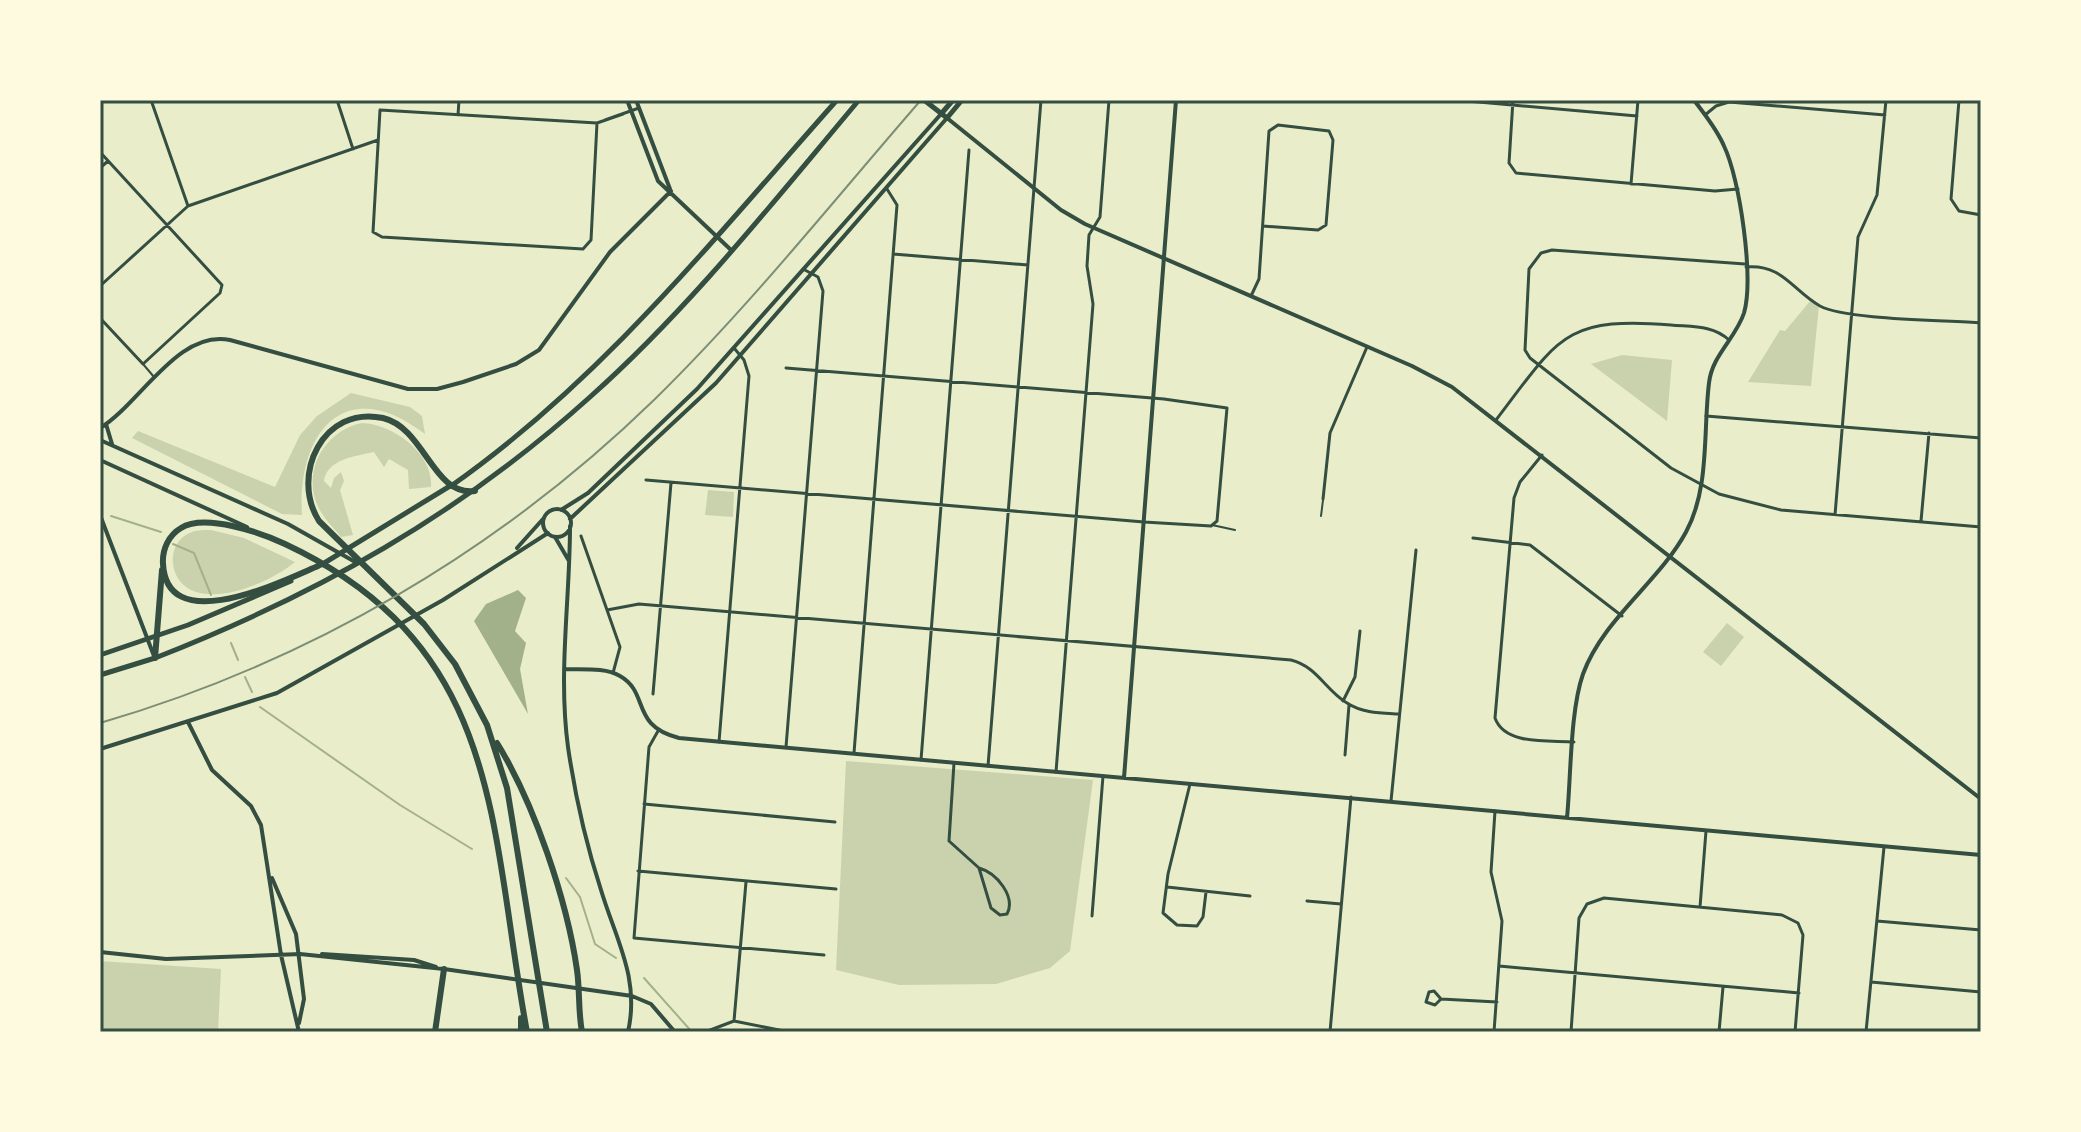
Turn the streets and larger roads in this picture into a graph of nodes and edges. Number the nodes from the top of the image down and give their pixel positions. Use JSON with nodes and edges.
{"nodes":[{"id":1,"x":151,"y":100,"type":"edge"},
{"id":2,"x":337,"y":100,"type":"edge"},
{"id":3,"x":459,"y":100,"type":"edge"},
{"id":4,"x":627,"y":100,"type":"edge"},
{"id":5,"x":636,"y":100,"type":"edge"},
{"id":6,"x":837,"y":100,"type":"edge"},
{"id":7,"x":859,"y":100,"type":"edge"},
{"id":8,"x":924,"y":100,"type":"edge"},
{"id":9,"x":953,"y":100,"type":"edge"},
{"id":10,"x":962,"y":100,"type":"edge"},
{"id":11,"x":1041,"y":100,"type":"edge"},
{"id":12,"x":1109,"y":100,"type":"edge"},
{"id":13,"x":1176,"y":100,"type":"edge"},
{"id":14,"x":1456,"y":100,"type":"edge"},
{"id":15,"x":1638,"y":100,"type":"edge"},
{"id":16,"x":1694,"y":100,"type":"edge"},
{"id":17,"x":1886,"y":100,"type":"edge"},
{"id":18,"x":1959,"y":100,"type":"edge"},
{"id":19,"x":1513,"y":103,"type":"edge"},
{"id":20,"x":639,"y":108,"type":"junction"},
{"id":21,"x":631,"y":112,"type":"junction"},
{"id":22,"x":458,"y":115,"type":"junction"},
{"id":23,"x":1705,"y":115,"type":"junction"},
{"id":24,"x":1885,"y":115,"type":"junction"},
{"id":25,"x":944,"y":116,"type":"junction"},
{"id":26,"x":1637,"y":116,"type":"junction"},
{"id":27,"x":600,"y":123,"type":"junction"},
{"id":28,"x":378,"y":140,"type":"junction"},
{"id":29,"x":353,"y":149,"type":"junction"},
{"id":30,"x":969,"y":150,"type":"dead end"},
{"id":31,"x":100,"y":152,"type":"edge"},
{"id":32,"x":108,"y":161,"type":"junction"},
{"id":33,"x":100,"y":168,"type":"edge"},
{"id":34,"x":1631,"y":184,"type":"junction"},
{"id":35,"x":1034,"y":188,"type":"junction"},
{"id":36,"x":887,"y":189,"type":"junction"},
{"id":37,"x":1738,"y":189,"type":"junction"},
{"id":38,"x":671,"y":191,"type":"junction"},
{"id":39,"x":188,"y":206,"type":"junction"},
{"id":40,"x":1981,"y":215,"type":"edge"},
{"id":41,"x":167,"y":224,"type":"junction"},
{"id":42,"x":1263,"y":226,"type":"junction"},
{"id":43,"x":1093,"y":227,"type":"junction"},
{"id":44,"x":717,"y":237,"type":"junction"},
{"id":45,"x":730,"y":249,"type":"junction"},
{"id":46,"x":893,"y":254,"type":"junction"},
{"id":47,"x":961,"y":259,"type":"junction"},
{"id":48,"x":1163,"y":260,"type":"junction"},
{"id":49,"x":1028,"y":265,"type":"junction"},
{"id":50,"x":1746,"y":266,"type":"junction"},
{"id":51,"x":803,"y":269,"type":"junction"},
{"id":52,"x":814,"y":273,"type":"junction"},
{"id":53,"x":100,"y":286,"type":"edge"},
{"id":54,"x":1251,"y":296,"type":"junction"},
{"id":55,"x":1851,"y":313,"type":"junction"},
{"id":56,"x":100,"y":318,"type":"edge"},
{"id":57,"x":1981,"y":323,"type":"edge"},
{"id":58,"x":1729,"y":340,"type":"junction"},
{"id":59,"x":1367,"y":347,"type":"junction"},
{"id":60,"x":734,"y":348,"type":"junction"},
{"id":61,"x":740,"y":354,"type":"junction"},
{"id":62,"x":1539,"y":365,"type":"junction"},
{"id":63,"x":786,"y":368,"type":"dead end"},
{"id":64,"x":816,"y":372,"type":"junction"},
{"id":65,"x":884,"y":378,"type":"junction"},
{"id":66,"x":951,"y":383,"type":"junction"},
{"id":67,"x":1018,"y":388,"type":"junction"},
{"id":68,"x":1086,"y":394,"type":"junction"},
{"id":69,"x":1153,"y":398,"type":"junction"},
{"id":70,"x":1706,"y":416,"type":"junction"},
{"id":71,"x":1496,"y":420,"type":"junction"},
{"id":72,"x":106,"y":424,"type":"junction"},
{"id":73,"x":1842,"y":427,"type":"junction"},
{"id":74,"x":100,"y":428,"type":"edge"},
{"id":75,"x":1929,"y":433,"type":"junction"},
{"id":76,"x":1981,"y":438,"type":"edge"},
{"id":77,"x":100,"y":440,"type":"edge"},
{"id":78,"x":112,"y":445,"type":"junction"},
{"id":79,"x":1542,"y":455,"type":"junction"},
{"id":80,"x":100,"y":460,"type":"edge"},
{"id":81,"x":646,"y":480,"type":"dead end"},
{"id":82,"x":671,"y":483,"type":"junction"},
{"id":83,"x":450,"y":486,"type":"junction"},
{"id":84,"x":1700,"y":486,"type":"junction"},
{"id":85,"x":739,"y":488,"type":"junction"},
{"id":86,"x":475,"y":491,"type":"junction"},
{"id":87,"x":806,"y":495,"type":"junction"},
{"id":88,"x":1323,"y":499,"type":"road end"},
{"id":89,"x":874,"y":500,"type":"junction"},
{"id":90,"x":941,"y":506,"type":"junction"},
{"id":91,"x":561,"y":510,"type":"junction"},
{"id":92,"x":1009,"y":511,"type":"junction"},
{"id":93,"x":100,"y":515,"type":"edge"},
{"id":94,"x":1835,"y":515,"type":"junction"},
{"id":95,"x":1076,"y":517,"type":"junction"},
{"id":96,"x":544,"y":518,"type":"junction"},
{"id":97,"x":570,"y":519,"type":"junction"},
{"id":98,"x":1144,"y":522,"type":"junction"},
{"id":99,"x":1921,"y":522,"type":"junction"},
{"id":100,"x":570,"y":526,"type":"junction"},
{"id":101,"x":1981,"y":527,"type":"edge"},
{"id":102,"x":548,"y":533,"type":"junction"},
{"id":103,"x":264,"y":535,"type":"junction"},
{"id":104,"x":554,"y":536,"type":"junction"},
{"id":105,"x":581,"y":536,"type":"dead end"},
{"id":106,"x":1473,"y":538,"type":"dead end"},
{"id":107,"x":1510,"y":541,"type":"junction"},
{"id":108,"x":1416,"y":550,"type":"dead end"},
{"id":109,"x":513,"y":553,"type":"junction"},
{"id":110,"x":1670,"y":555,"type":"junction"},
{"id":111,"x":163,"y":558,"type":"junction"},
{"id":112,"x":570,"y":563,"type":"junction"},
{"id":113,"x":318,"y":566,"type":"junction"},
{"id":114,"x":368,"y":570,"type":"junction"},
{"id":115,"x":662,"y":606,"type":"junction"},
{"id":116,"x":607,"y":610,"type":"junction"},
{"id":117,"x":729,"y":612,"type":"junction"},
{"id":118,"x":1622,"y":616,"type":"junction"},
{"id":119,"x":796,"y":618,"type":"junction"},
{"id":120,"x":864,"y":624,"type":"junction"},
{"id":121,"x":931,"y":629,"type":"junction"},
{"id":122,"x":1360,"y":631,"type":"dead end"},
{"id":123,"x":999,"y":635,"type":"junction"},
{"id":124,"x":156,"y":637,"type":"junction"},
{"id":125,"x":1066,"y":640,"type":"junction"},
{"id":126,"x":146,"y":641,"type":"junction"},
{"id":127,"x":1134,"y":646,"type":"junction"},
{"id":128,"x":100,"y":655,"type":"edge"},
{"id":129,"x":155,"y":658,"type":"junction"},
{"id":130,"x":564,"y":669,"type":"junction"},
{"id":131,"x":613,"y":673,"type":"junction"},
{"id":132,"x":100,"y":675,"type":"edge"},
{"id":133,"x":653,"y":694,"type":"dead end"},
{"id":134,"x":1343,"y":701,"type":"junction"},
{"id":135,"x":1349,"y":705,"type":"junction"},
{"id":136,"x":1398,"y":714,"type":"junction"},
{"id":137,"x":188,"y":722,"type":"junction"},
{"id":138,"x":658,"y":731,"type":"junction"},
{"id":139,"x":490,"y":733,"type":"junction"},
{"id":140,"x":719,"y":742,"type":"junction"},
{"id":141,"x":1574,"y":742,"type":"junction"},
{"id":142,"x":786,"y":747,"type":"junction"},
{"id":143,"x":100,"y":749,"type":"edge"},
{"id":144,"x":854,"y":753,"type":"junction"},
{"id":145,"x":1345,"y":755,"type":"dead end"},
{"id":146,"x":921,"y":760,"type":"junction"},
{"id":147,"x":954,"y":763,"type":"junction"},
{"id":148,"x":988,"y":766,"type":"junction"},
{"id":149,"x":1056,"y":772,"type":"junction"},
{"id":150,"x":1103,"y":776,"type":"junction"},
{"id":151,"x":1124,"y":778,"type":"junction"},
{"id":152,"x":1190,"y":783,"type":"junction"},
{"id":153,"x":1351,"y":797,"type":"junction"},
{"id":154,"x":1981,"y":799,"type":"edge"},
{"id":155,"x":1391,"y":801,"type":"junction"},
{"id":156,"x":643,"y":804,"type":"junction"},
{"id":157,"x":1495,"y":811,"type":"junction"},
{"id":158,"x":1567,"y":818,"type":"junction"},
{"id":159,"x":835,"y":822,"type":"dead end"},
{"id":160,"x":1706,"y":831,"type":"junction"},
{"id":161,"x":1884,"y":847,"type":"junction"},
{"id":162,"x":1981,"y":855,"type":"edge"},
{"id":163,"x":267,"y":862,"type":"junction"},
{"id":164,"x":979,"y":868,"type":"junction"},
{"id":165,"x":638,"y":871,"type":"junction"},
{"id":166,"x":746,"y":882,"type":"junction"},
{"id":167,"x":1165,"y":887,"type":"junction"},
{"id":168,"x":836,"y":889,"type":"dead end"},
{"id":169,"x":1206,"y":892,"type":"junction"},
{"id":170,"x":1250,"y":896,"type":"dead end"},
{"id":171,"x":1307,"y":901,"type":"dead end"},
{"id":172,"x":1341,"y":904,"type":"junction"},
{"id":173,"x":1699,"y":907,"type":"junction"},
{"id":174,"x":1092,"y":916,"type":"dead end"},
{"id":175,"x":1877,"y":921,"type":"junction"},
{"id":176,"x":1981,"y":930,"type":"edge"},
{"id":177,"x":740,"y":949,"type":"junction"},
{"id":178,"x":100,"y":952,"type":"edge"},
{"id":179,"x":300,"y":954,"type":"junction"},
{"id":180,"x":281,"y":955,"type":"junction"},
{"id":181,"x":824,"y":955,"type":"dead end"},
{"id":182,"x":1499,"y":966,"type":"junction"},
{"id":183,"x":444,"y":969,"type":"junction"},
{"id":184,"x":1575,"y":973,"type":"junction"},
{"id":185,"x":1871,"y":982,"type":"junction"},
{"id":186,"x":578,"y":986,"type":"junction"},
{"id":187,"x":1723,"y":987,"type":"junction"},
{"id":188,"x":1981,"y":992,"type":"edge"},
{"id":189,"x":1799,"y":993,"type":"junction"},
{"id":190,"x":632,"y":996,"type":"junction"},
{"id":191,"x":1441,"y":999,"type":"dead end"},
{"id":192,"x":521,"y":1002,"type":"junction"},
{"id":193,"x":1497,"y":1002,"type":"junction"},
{"id":194,"x":734,"y":1021,"type":"junction"},
{"id":195,"x":299,"y":1025,"type":"junction"},
{"id":196,"x":299,"y":1032,"type":"edge"},
{"id":197,"x":435,"y":1032,"type":"edge"},
{"id":198,"x":521,"y":1032,"type":"edge"},
{"id":199,"x":527,"y":1032,"type":"edge"},
{"id":200,"x":547,"y":1032,"type":"edge"},
{"id":201,"x":582,"y":1032,"type":"edge"},
{"id":202,"x":628,"y":1032,"type":"edge"},
{"id":203,"x":675,"y":1032,"type":"edge"},
{"id":204,"x":705,"y":1032,"type":"edge"},
{"id":205,"x":789,"y":1032,"type":"edge"},
{"id":206,"x":1330,"y":1032,"type":"edge"},
{"id":207,"x":1494,"y":1032,"type":"edge"},
{"id":208,"x":1571,"y":1032,"type":"edge"},
{"id":209,"x":1719,"y":1032,"type":"edge"},
{"id":210,"x":1795,"y":1032,"type":"edge"},
{"id":211,"x":1866,"y":1032,"type":"edge"}],
"edges":[{"from":1,"to":39,"type":"street"},
{"from":2,"to":29,"type":"street"},
{"from":3,"to":22,"type":"street"},
{"from":4,"to":21,"type":"street"},
{"from":5,"to":20,"type":"street"},
{"from":6,"to":44,"type":"main road"},
{"from":7,"to":45,"type":"main road"},
{"from":8,"to":25,"type":"main road"},
{"from":9,"to":25,"type":"main road"},
{"from":10,"to":25,"type":"main road"},
{"from":11,"to":35,"type":"street"},
{"from":12,"to":43,"type":"street"},
{"from":13,"to":48,"type":"street"},
{"from":14,"to":19,"type":"street"},
{"from":15,"to":26,"type":"street"},
{"from":16,"to":23,"type":"street"},
{"from":17,"to":24,"type":"street"},
{"from":18,"to":40,"type":"street"},
{"from":19,"to":26,"type":"street"},
{"from":19,"to":34,"type":"street"},
{"from":20,"to":21,"type":"street"},
{"from":20,"to":38,"type":"street"},
{"from":21,"to":27,"type":"street"},
{"from":21,"to":38,"type":"street"},
{"from":22,"to":27,"type":"street"},
{"from":22,"to":28,"type":"street"},
{"from":23,"to":24,"type":"street"},
{"from":23,"to":37,"type":"street"},
{"from":24,"to":55,"type":"street"},
{"from":25,"to":35,"type":"street"},
{"from":25,"to":36,"type":"street"},
{"from":25,"to":51,"type":"street"},
{"from":26,"to":34,"type":"street"},
{"from":27,"to":28,"type":"street"},
{"from":28,"to":29,"type":"street"},
{"from":29,"to":39,"type":"street"},
{"from":30,"to":47,"type":"street"},
{"from":31,"to":32,"type":"street"},
{"from":32,"to":33,"type":"street"},
{"from":32,"to":41,"type":"street"},
{"from":34,"to":37,"type":"street"},
{"from":35,"to":43,"type":"street"},
{"from":35,"to":49,"type":"street"},
{"from":36,"to":46,"type":"street"},
{"from":36,"to":52,"type":"street"},
{"from":37,"to":50,"type":"street"},
{"from":38,"to":44,"type":"street"},
{"from":38,"to":72,"type":"street"},
{"from":39,"to":41,"type":"street"},
{"from":41,"to":53,"type":"street"},
{"from":41,"to":56,"type":"street"},
{"from":42,"to":42,"type":"street"},
{"from":42,"to":54,"type":"street"},
{"from":43,"to":48,"type":"street"},
{"from":43,"to":68,"type":"street"},
{"from":44,"to":45,"type":"street"},
{"from":44,"to":83,"type":"main road"},
{"from":45,"to":86,"type":"main road"},
{"from":46,"to":47,"type":"street"},
{"from":46,"to":65,"type":"street"},
{"from":47,"to":49,"type":"street"},
{"from":47,"to":66,"type":"street"},
{"from":48,"to":54,"type":"street"},
{"from":48,"to":69,"type":"street"},
{"from":49,"to":67,"type":"street"},
{"from":50,"to":55,"type":"street"},
{"from":50,"to":58,"type":"street"},
{"from":50,"to":62,"type":"street"},
{"from":51,"to":52,"type":"street"},
{"from":51,"to":60,"type":"street"},
{"from":52,"to":61,"type":"street"},
{"from":52,"to":64,"type":"street"},
{"from":54,"to":59,"type":"street"},
{"from":55,"to":57,"type":"street"},
{"from":55,"to":73,"type":"street"},
{"from":58,"to":62,"type":"street"},
{"from":58,"to":70,"type":"street"},
{"from":59,"to":71,"type":"street"},
{"from":59,"to":88,"type":"street"},
{"from":60,"to":61,"type":"street"},
{"from":60,"to":91,"type":"street"},
{"from":61,"to":85,"type":"street"},
{"from":61,"to":97,"type":"street"},
{"from":62,"to":71,"type":"street"},
{"from":62,"to":84,"type":"street"},
{"from":63,"to":64,"type":"street"},
{"from":64,"to":65,"type":"street"},
{"from":64,"to":87,"type":"street"},
{"from":65,"to":66,"type":"street"},
{"from":65,"to":89,"type":"street"},
{"from":66,"to":67,"type":"street"},
{"from":66,"to":90,"type":"street"},
{"from":67,"to":68,"type":"street"},
{"from":67,"to":92,"type":"street"},
{"from":68,"to":69,"type":"street"},
{"from":68,"to":95,"type":"street"},
{"from":69,"to":98,"type":"street"},
{"from":69,"to":98,"type":"street"},
{"from":70,"to":73,"type":"street"},
{"from":70,"to":84,"type":"street"},
{"from":71,"to":79,"type":"street"},
{"from":72,"to":74,"type":"street"},
{"from":72,"to":78,"type":"street"},
{"from":73,"to":75,"type":"street"},
{"from":73,"to":94,"type":"street"},
{"from":75,"to":76,"type":"street"},
{"from":75,"to":99,"type":"street"},
{"from":77,"to":78,"type":"street"},
{"from":78,"to":114,"type":"street"},
{"from":79,"to":107,"type":"street"},
{"from":79,"to":110,"type":"street"},
{"from":80,"to":103,"type":"street"},
{"from":81,"to":82,"type":"street"},
{"from":82,"to":85,"type":"street"},
{"from":82,"to":115,"type":"street"},
{"from":83,"to":86,"type":"highway"},
{"from":83,"to":113,"type":"main road"},
{"from":83,"to":114,"type":"highway"},
{"from":84,"to":94,"type":"street"},
{"from":84,"to":110,"type":"street"},
{"from":85,"to":87,"type":"street"},
{"from":85,"to":117,"type":"street"},
{"from":86,"to":129,"type":"main road"},
{"from":87,"to":89,"type":"street"},
{"from":87,"to":119,"type":"street"},
{"from":89,"to":90,"type":"street"},
{"from":89,"to":120,"type":"street"},
{"from":90,"to":92,"type":"street"},
{"from":90,"to":121,"type":"street"},
{"from":91,"to":96,"type":"street"},
{"from":91,"to":97,"type":"street"},
{"from":92,"to":95,"type":"street"},
{"from":92,"to":123,"type":"street"},
{"from":93,"to":126,"type":"street"},
{"from":94,"to":99,"type":"street"},
{"from":95,"to":98,"type":"street"},
{"from":95,"to":125,"type":"street"},
{"from":96,"to":102,"type":"street"},
{"from":96,"to":109,"type":"street"},
{"from":97,"to":100,"type":"street"},
{"from":98,"to":127,"type":"street"},
{"from":99,"to":101,"type":"street"},
{"from":100,"to":104,"type":"street"},
{"from":100,"to":112,"type":"street"},
{"from":102,"to":104,"type":"street"},
{"from":102,"to":109,"type":"street"},
{"from":103,"to":111,"type":"highway"},
{"from":103,"to":192,"type":"highway"},
{"from":104,"to":112,"type":"street"},
{"from":105,"to":116,"type":"street"},
{"from":106,"to":107,"type":"street"},
{"from":107,"to":118,"type":"street"},
{"from":107,"to":141,"type":"street"},
{"from":108,"to":136,"type":"street"},
{"from":109,"to":137,"type":"street"},
{"from":110,"to":118,"type":"street"},
{"from":110,"to":154,"type":"street"},
{"from":111,"to":113,"type":"highway"},
{"from":111,"to":124,"type":"highway"},
{"from":112,"to":130,"type":"street"},
{"from":113,"to":124,"type":"main road"},
{"from":114,"to":139,"type":"highway"},
{"from":115,"to":116,"type":"street"},
{"from":115,"to":117,"type":"street"},
{"from":115,"to":133,"type":"street"},
{"from":116,"to":131,"type":"street"},
{"from":117,"to":119,"type":"street"},
{"from":117,"to":140,"type":"street"},
{"from":118,"to":141,"type":"street"},
{"from":119,"to":120,"type":"street"},
{"from":119,"to":142,"type":"street"},
{"from":120,"to":121,"type":"street"},
{"from":120,"to":144,"type":"street"},
{"from":121,"to":123,"type":"street"},
{"from":121,"to":146,"type":"street"},
{"from":122,"to":134,"type":"street"},
{"from":123,"to":125,"type":"street"},
{"from":123,"to":148,"type":"street"},
{"from":124,"to":126,"type":"main road"},
{"from":124,"to":129,"type":"highway"},
{"from":125,"to":127,"type":"street"},
{"from":125,"to":149,"type":"street"},
{"from":126,"to":128,"type":"main road"},
{"from":126,"to":129,"type":"street"},
{"from":127,"to":134,"type":"street"},
{"from":127,"to":151,"type":"street"},
{"from":129,"to":132,"type":"main road"},
{"from":130,"to":131,"type":"street"},
{"from":130,"to":190,"type":"street"},
{"from":131,"to":138,"type":"street"},
{"from":134,"to":135,"type":"street"},
{"from":135,"to":136,"type":"street"},
{"from":135,"to":145,"type":"street"},
{"from":136,"to":155,"type":"street"},
{"from":137,"to":143,"type":"street"},
{"from":137,"to":163,"type":"street"},
{"from":138,"to":140,"type":"street"},
{"from":138,"to":156,"type":"street"},
{"from":139,"to":186,"type":"highway"},
{"from":139,"to":200,"type":"highway"},
{"from":140,"to":142,"type":"street"},
{"from":141,"to":158,"type":"street"},
{"from":142,"to":144,"type":"street"},
{"from":144,"to":146,"type":"street"},
{"from":146,"to":147,"type":"street"},
{"from":147,"to":148,"type":"street"},
{"from":147,"to":164,"type":"street"},
{"from":148,"to":149,"type":"street"},
{"from":149,"to":150,"type":"street"},
{"from":150,"to":151,"type":"street"},
{"from":150,"to":174,"type":"street"},
{"from":151,"to":152,"type":"street"},
{"from":152,"to":153,"type":"street"},
{"from":152,"to":167,"type":"street"},
{"from":153,"to":155,"type":"street"},
{"from":153,"to":172,"type":"street"},
{"from":155,"to":157,"type":"street"},
{"from":156,"to":159,"type":"street"},
{"from":156,"to":165,"type":"street"},
{"from":157,"to":158,"type":"street"},
{"from":157,"to":182,"type":"street"},
{"from":158,"to":160,"type":"street"},
{"from":160,"to":161,"type":"street"},
{"from":160,"to":173,"type":"street"},
{"from":161,"to":162,"type":"street"},
{"from":161,"to":175,"type":"street"},
{"from":163,"to":179,"type":"street"},
{"from":163,"to":180,"type":"street"},
{"from":164,"to":164,"type":"street"},
{"from":165,"to":166,"type":"street"},
{"from":165,"to":177,"type":"street"},
{"from":166,"to":168,"type":"street"},
{"from":166,"to":177,"type":"street"},
{"from":167,"to":169,"type":"street"},
{"from":167,"to":169,"type":"street"},
{"from":169,"to":170,"type":"street"},
{"from":171,"to":172,"type":"street"},
{"from":172,"to":206,"type":"street"},
{"from":173,"to":184,"type":"street"},
{"from":173,"to":189,"type":"street"},
{"from":175,"to":176,"type":"street"},
{"from":175,"to":185,"type":"street"},
{"from":177,"to":181,"type":"street"},
{"from":177,"to":194,"type":"street"},
{"from":178,"to":180,"type":"street"},
{"from":179,"to":180,"type":"street"},
{"from":179,"to":183,"type":"street"},
{"from":179,"to":195,"type":"street"},
{"from":180,"to":195,"type":"street"},
{"from":182,"to":184,"type":"street"},
{"from":182,"to":193,"type":"street"},
{"from":183,"to":186,"type":"street"},
{"from":183,"to":197,"type":"highway"},
{"from":184,"to":187,"type":"street"},
{"from":184,"to":208,"type":"street"},
{"from":185,"to":188,"type":"street"},
{"from":185,"to":211,"type":"street"},
{"from":186,"to":190,"type":"street"},
{"from":186,"to":201,"type":"highway"},
{"from":187,"to":189,"type":"street"},
{"from":187,"to":209,"type":"street"},
{"from":189,"to":210,"type":"street"},
{"from":190,"to":202,"type":"street"},
{"from":190,"to":203,"type":"street"},
{"from":191,"to":193,"type":"street"},
{"from":192,"to":198,"type":"highway"},
{"from":192,"to":199,"type":"highway"},
{"from":193,"to":207,"type":"street"},
{"from":194,"to":204,"type":"street"},
{"from":194,"to":205,"type":"street"},
{"from":195,"to":196,"type":"street"}]}
